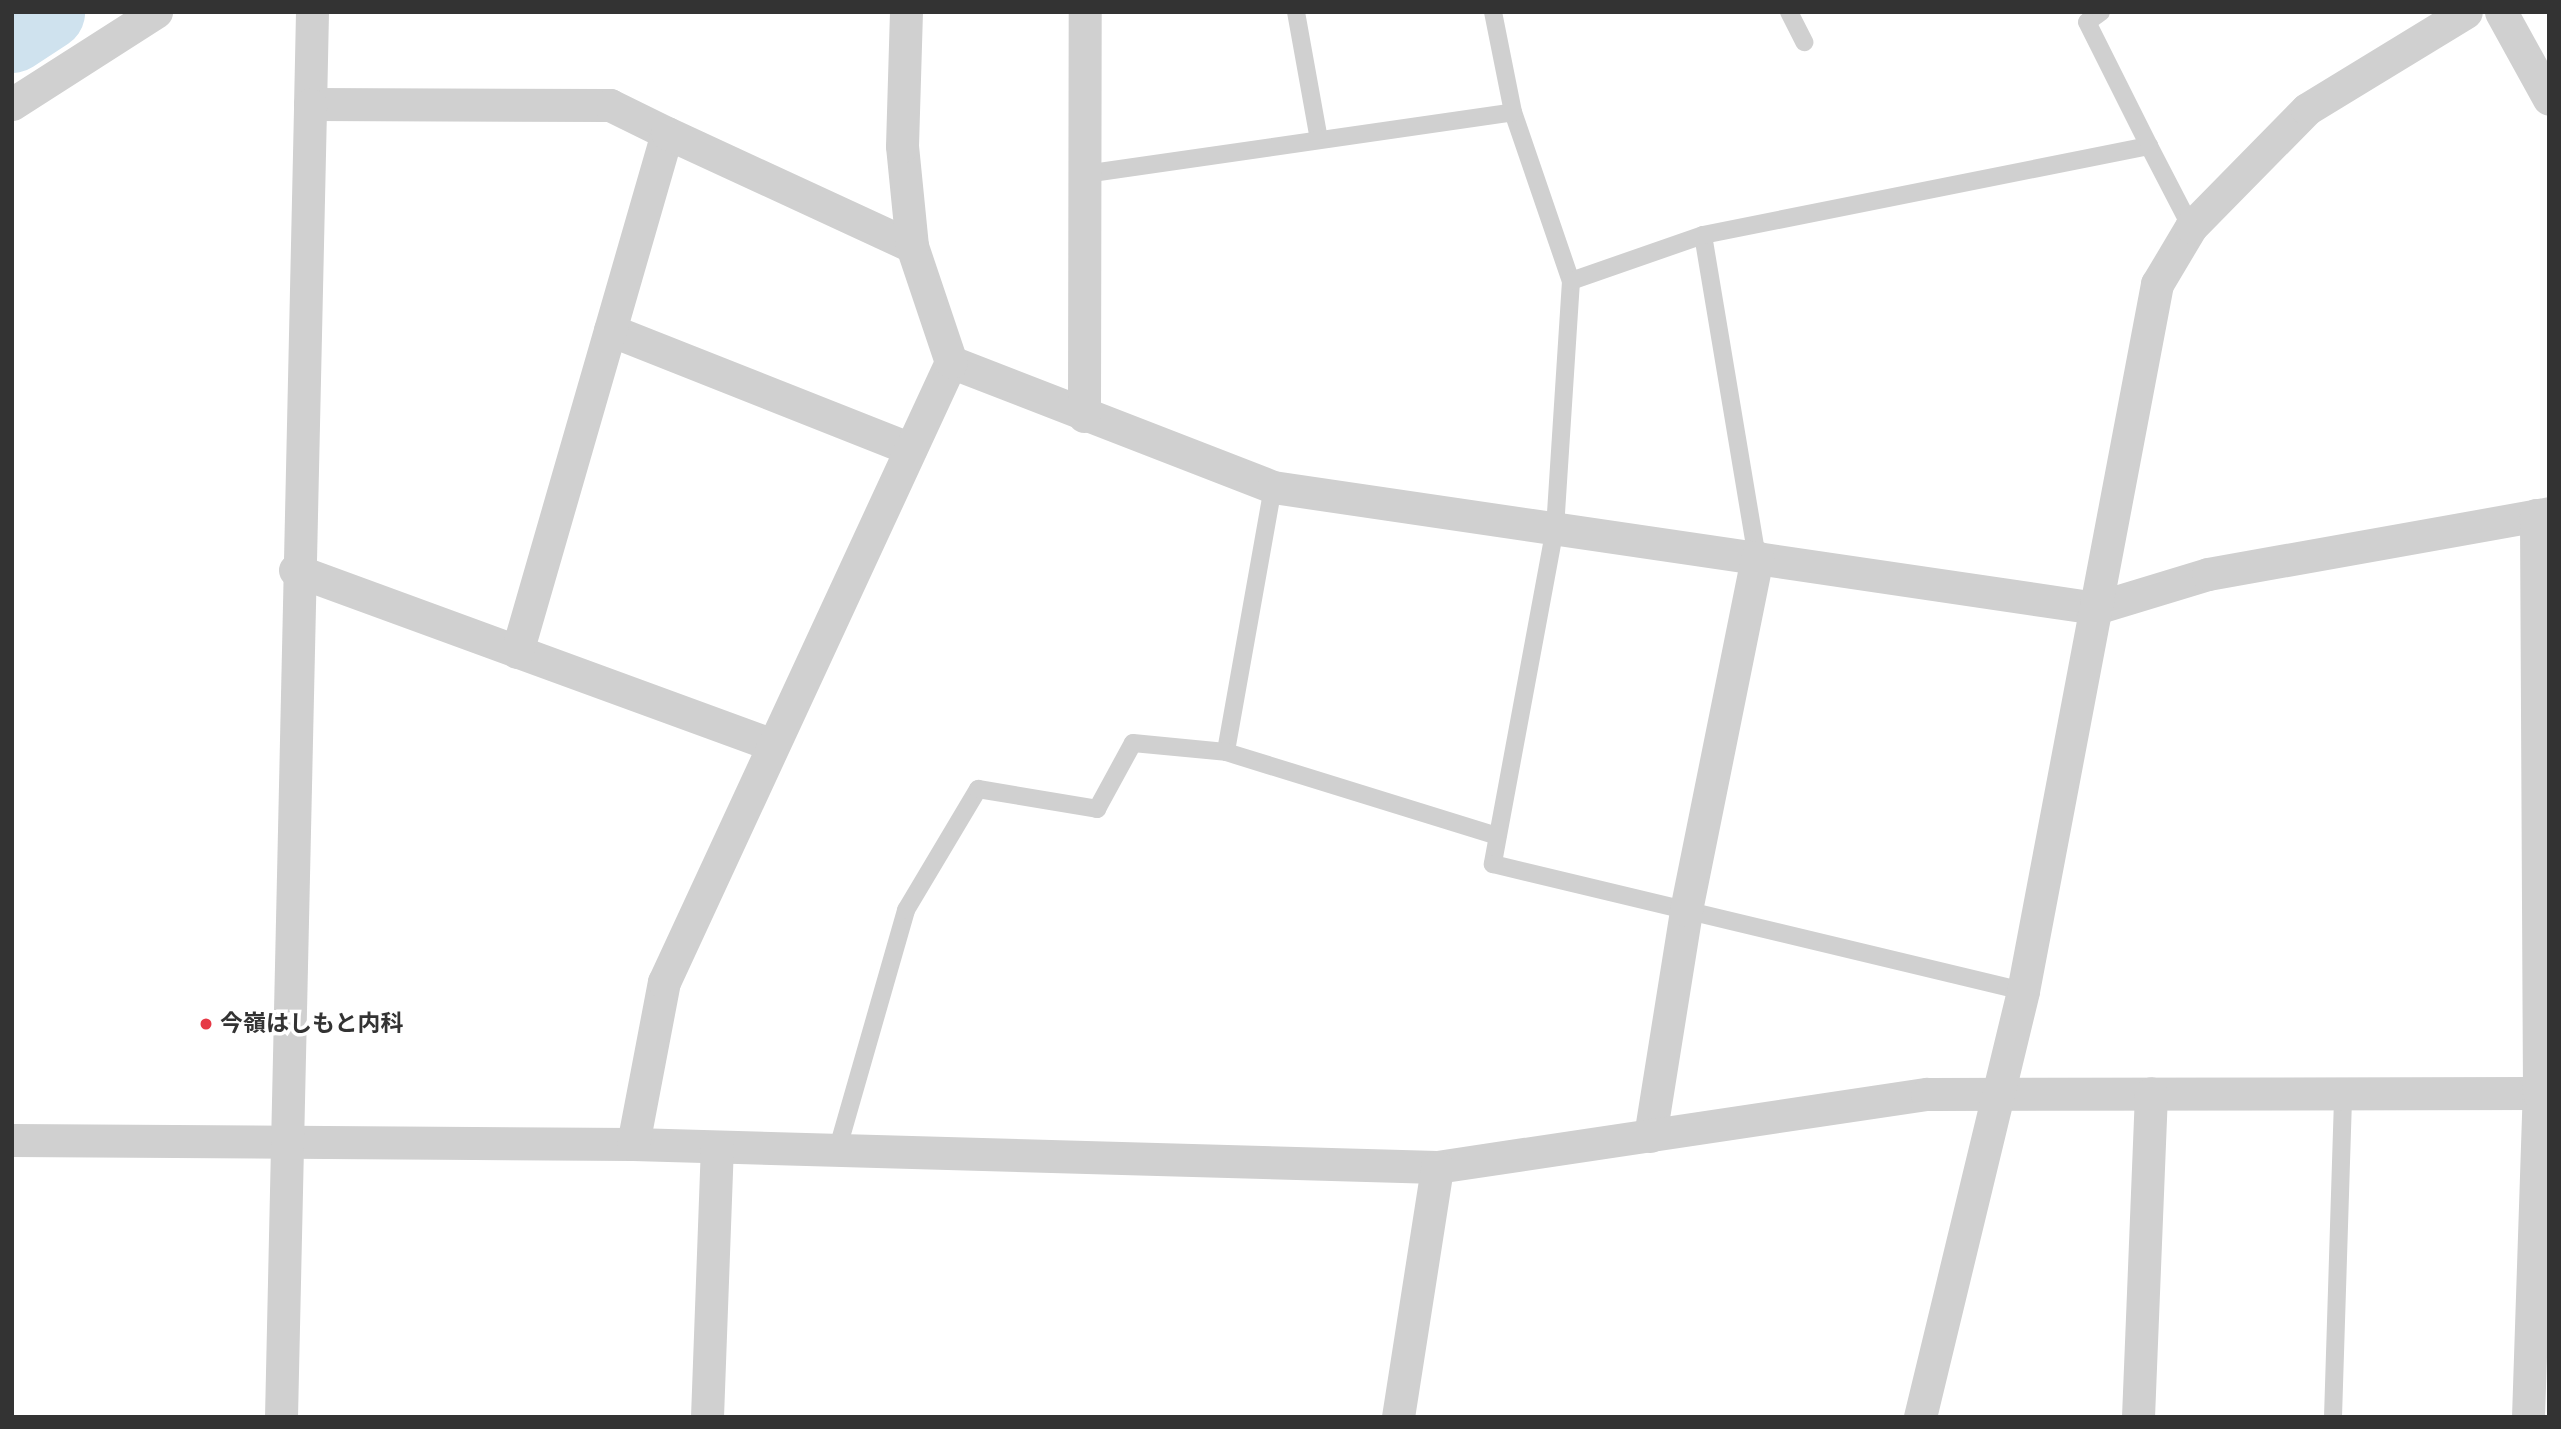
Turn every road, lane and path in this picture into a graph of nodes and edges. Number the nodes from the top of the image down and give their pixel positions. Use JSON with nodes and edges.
{"nodes":[{"id":1,"x":156,"y":12,"type":"edge"},
{"id":2,"x":312,"y":12,"type":"edge"},
{"id":3,"x":906,"y":12,"type":"edge"},
{"id":4,"x":1085,"y":12,"type":"edge"},
{"id":5,"x":1296,"y":12,"type":"edge"},
{"id":6,"x":1493,"y":12,"type":"edge"},
{"id":7,"x":1789,"y":12,"type":"edge"},
{"id":8,"x":2101,"y":12,"type":"edge"},
{"id":9,"x":2466,"y":12,"type":"edge"},
{"id":10,"x":2501,"y":12,"type":"edge"},
{"id":11,"x":1804,"y":42,"type":"dead end"},
{"id":12,"x":2549,"y":99,"type":"edge"},
{"id":13,"x":12,"y":104,"type":"edge"},
{"id":14,"x":310,"y":104,"type":"junction"},
{"id":15,"x":1513,"y":112,"type":"junction"},
{"id":16,"x":667,"y":133,"type":"junction"},
{"id":17,"x":1319,"y":140,"type":"junction"},
{"id":18,"x":2149,"y":146,"type":"junction"},
{"id":19,"x":1085,"y":174,"type":"junction"},
{"id":20,"x":2191,"y":227,"type":"junction"},
{"id":21,"x":1703,"y":235,"type":"junction"},
{"id":22,"x":912,"y":246,"type":"junction"},
{"id":23,"x":1571,"y":281,"type":"junction"},
{"id":24,"x":610,"y":330,"type":"junction"},
{"id":25,"x":951,"y":362,"type":"junction"},
{"id":26,"x":1084,"y":416,"type":"junction"},
{"id":27,"x":910,"y":449,"type":"junction"},
{"id":28,"x":1273,"y":487,"type":"junction"},
{"id":29,"x":2542,"y":514,"type":"edge"},
{"id":30,"x":1555,"y":528,"type":"junction"},
{"id":31,"x":1757,"y":556,"type":"junction"},
{"id":32,"x":295,"y":570,"type":"junction"},
{"id":33,"x":2096,"y":608,"type":"junction"},
{"id":34,"x":517,"y":652,"type":"junction"},
{"id":35,"x":773,"y":745,"type":"junction"},
{"id":36,"x":1226,"y":752,"type":"junction"},
{"id":37,"x":1497,"y":836,"type":"junction"},
{"id":38,"x":1686,"y":910,"type":"junction"},
{"id":39,"x":2023,"y":991,"type":"junction"},
{"id":40,"x":2001,"y":1090,"type":"junction"},
{"id":41,"x":2151,"y":1093,"type":"junction"},
{"id":42,"x":2343,"y":1093,"type":"junction"},
{"id":43,"x":2544,"y":1093,"type":"edge"},
{"id":44,"x":1650,"y":1136,"type":"junction"},
{"id":45,"x":12,"y":1139,"type":"edge"},
{"id":46,"x":288,"y":1144,"type":"junction"},
{"id":47,"x":633,"y":1144,"type":"junction"},
{"id":48,"x":718,"y":1149,"type":"junction"},
{"id":49,"x":836,"y":1151,"type":"junction"},
{"id":50,"x":1437,"y":1167,"type":"junction"},
{"id":51,"x":281,"y":1417,"type":"edge"},
{"id":52,"x":707,"y":1417,"type":"edge"},
{"id":53,"x":1398,"y":1417,"type":"edge"},
{"id":54,"x":1920,"y":1417,"type":"edge"},
{"id":55,"x":2138,"y":1417,"type":"edge"},
{"id":56,"x":2333,"y":1417,"type":"edge"},
{"id":57,"x":2528,"y":1417,"type":"edge"}],
"edges":[{"from":1,"to":13,"type":"street"},
{"from":2,"to":14,"type":"street"},
{"from":3,"to":22,"type":"street"},
{"from":4,"to":19,"type":"street"},
{"from":5,"to":17,"type":"lane"},
{"from":6,"to":15,"type":"lane"},
{"from":7,"to":11,"type":"lane"},
{"from":8,"to":18,"type":"lane"},
{"from":9,"to":20,"type":"street"},
{"from":10,"to":12,"type":"street"},
{"from":14,"to":16,"type":"street"},
{"from":14,"to":32,"type":"street"},
{"from":15,"to":17,"type":"lane"},
{"from":15,"to":23,"type":"lane"},
{"from":16,"to":22,"type":"street"},
{"from":16,"to":24,"type":"street"},
{"from":17,"to":19,"type":"lane"},
{"from":18,"to":20,"type":"lane"},
{"from":18,"to":21,"type":"lane"},
{"from":19,"to":26,"type":"street"},
{"from":20,"to":33,"type":"street"},
{"from":21,"to":23,"type":"lane"},
{"from":21,"to":31,"type":"lane"},
{"from":22,"to":25,"type":"street"},
{"from":23,"to":30,"type":"lane"},
{"from":24,"to":27,"type":"street"},
{"from":24,"to":34,"type":"street"},
{"from":25,"to":26,"type":"street"},
{"from":25,"to":27,"type":"street"},
{"from":26,"to":28,"type":"street"},
{"from":27,"to":35,"type":"street"},
{"from":28,"to":30,"type":"street"},
{"from":28,"to":36,"type":"lane"},
{"from":29,"to":33,"type":"street"},
{"from":29,"to":43,"type":"street"},
{"from":30,"to":31,"type":"street"},
{"from":30,"to":37,"type":"lane"},
{"from":31,"to":33,"type":"street"},
{"from":31,"to":38,"type":"street"},
{"from":32,"to":34,"type":"street"},
{"from":32,"to":46,"type":"street"},
{"from":33,"to":39,"type":"street"},
{"from":34,"to":35,"type":"street"},
{"from":35,"to":47,"type":"street"},
{"from":36,"to":37,"type":"lane"},
{"from":36,"to":49,"type":"lane"},
{"from":37,"to":38,"type":"lane"},
{"from":38,"to":39,"type":"lane"},
{"from":38,"to":44,"type":"street"},
{"from":39,"to":40,"type":"street"},
{"from":40,"to":41,"type":"street"},
{"from":40,"to":44,"type":"street"},
{"from":40,"to":54,"type":"street"},
{"from":41,"to":42,"type":"street"},
{"from":41,"to":55,"type":"street"},
{"from":42,"to":43,"type":"street"},
{"from":42,"to":56,"type":"lane"},
{"from":43,"to":57,"type":"street"},
{"from":44,"to":50,"type":"street"},
{"from":45,"to":46,"type":"street"},
{"from":46,"to":47,"type":"street"},
{"from":46,"to":51,"type":"street"},
{"from":47,"to":48,"type":"street"},
{"from":48,"to":49,"type":"street"},
{"from":48,"to":52,"type":"street"},
{"from":49,"to":50,"type":"street"},
{"from":50,"to":53,"type":"street"}]}
